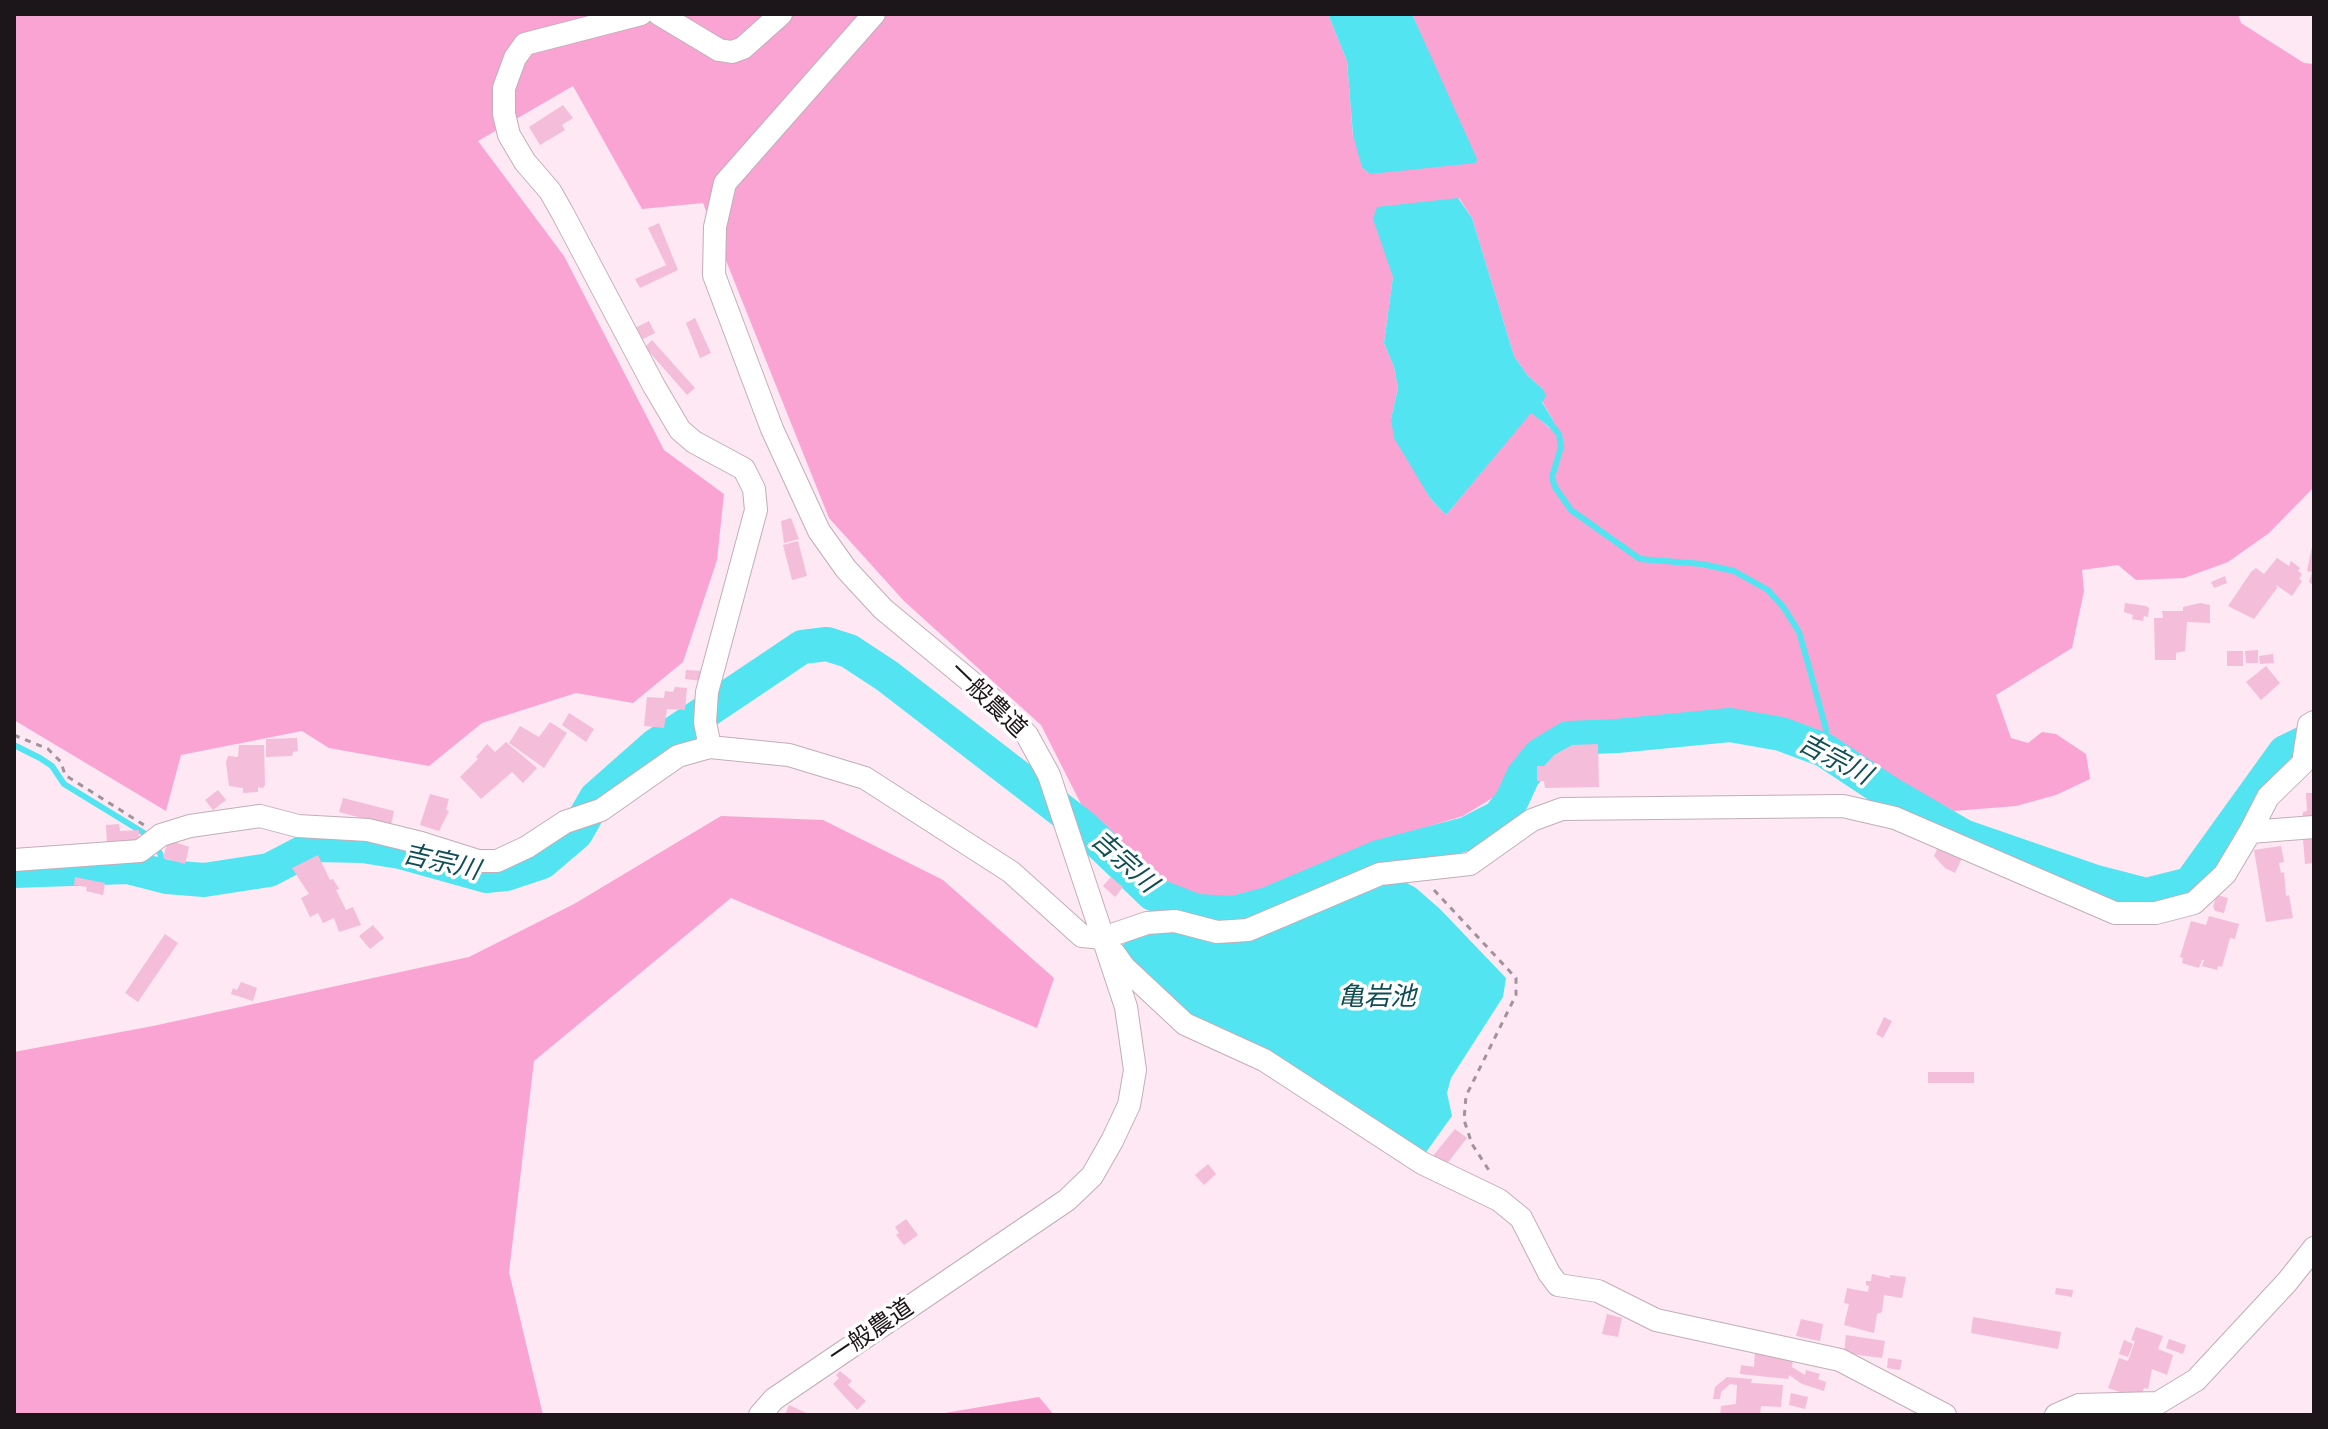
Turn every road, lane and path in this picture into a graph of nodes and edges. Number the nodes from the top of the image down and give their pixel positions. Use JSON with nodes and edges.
{"nodes":[{"id":1,"x":641,"y":14,"type":"edge"},
{"id":2,"x":659,"y":14,"type":"edge"},
{"id":3,"x":781,"y":14,"type":"edge"},
{"id":4,"x":874,"y":14,"type":"edge"},
{"id":5,"x":14,"y":735,"type":"edge"},
{"id":6,"x":2309,"y":735,"type":"edge"},
{"id":7,"x":710,"y":747,"type":"junction"},
{"id":8,"x":2314,"y":827,"type":"edge"},
{"id":9,"x":2250,"y":832,"type":"junction"},
{"id":10,"x":155,"y":840,"type":"junction"},
{"id":11,"x":14,"y":860,"type":"edge"},
{"id":12,"x":1413,"y":868,"type":"junction"},
{"id":13,"x":1103,"y":938,"type":"junction"},
{"id":14,"x":1496,"y":1181,"type":"dead end"},
{"id":15,"x":2314,"y":1248,"type":"edge"},
{"id":16,"x":760,"y":1415,"type":"edge"},
{"id":17,"x":1945,"y":1415,"type":"edge"},
{"id":18,"x":2056,"y":1415,"type":"edge"}],
"edges":[{"from":1,"to":7,"type":"street"},
{"from":2,"to":3,"type":"street"},
{"from":4,"to":13,"type":"street","name":"一般農道"},
{"from":5,"to":10,"type":"path"},
{"from":6,"to":9,"type":"street"},
{"from":7,"to":10,"type":"street"},
{"from":7,"to":13,"type":"street"},
{"from":8,"to":9,"type":"street"},
{"from":9,"to":12,"type":"street"},
{"from":10,"to":11,"type":"street"},
{"from":12,"to":13,"type":"street"},
{"from":12,"to":14,"type":"path"},
{"from":13,"to":16,"type":"street","name":"一般農道"},
{"from":13,"to":17,"type":"street"},
{"from":15,"to":18,"type":"street"}]}
